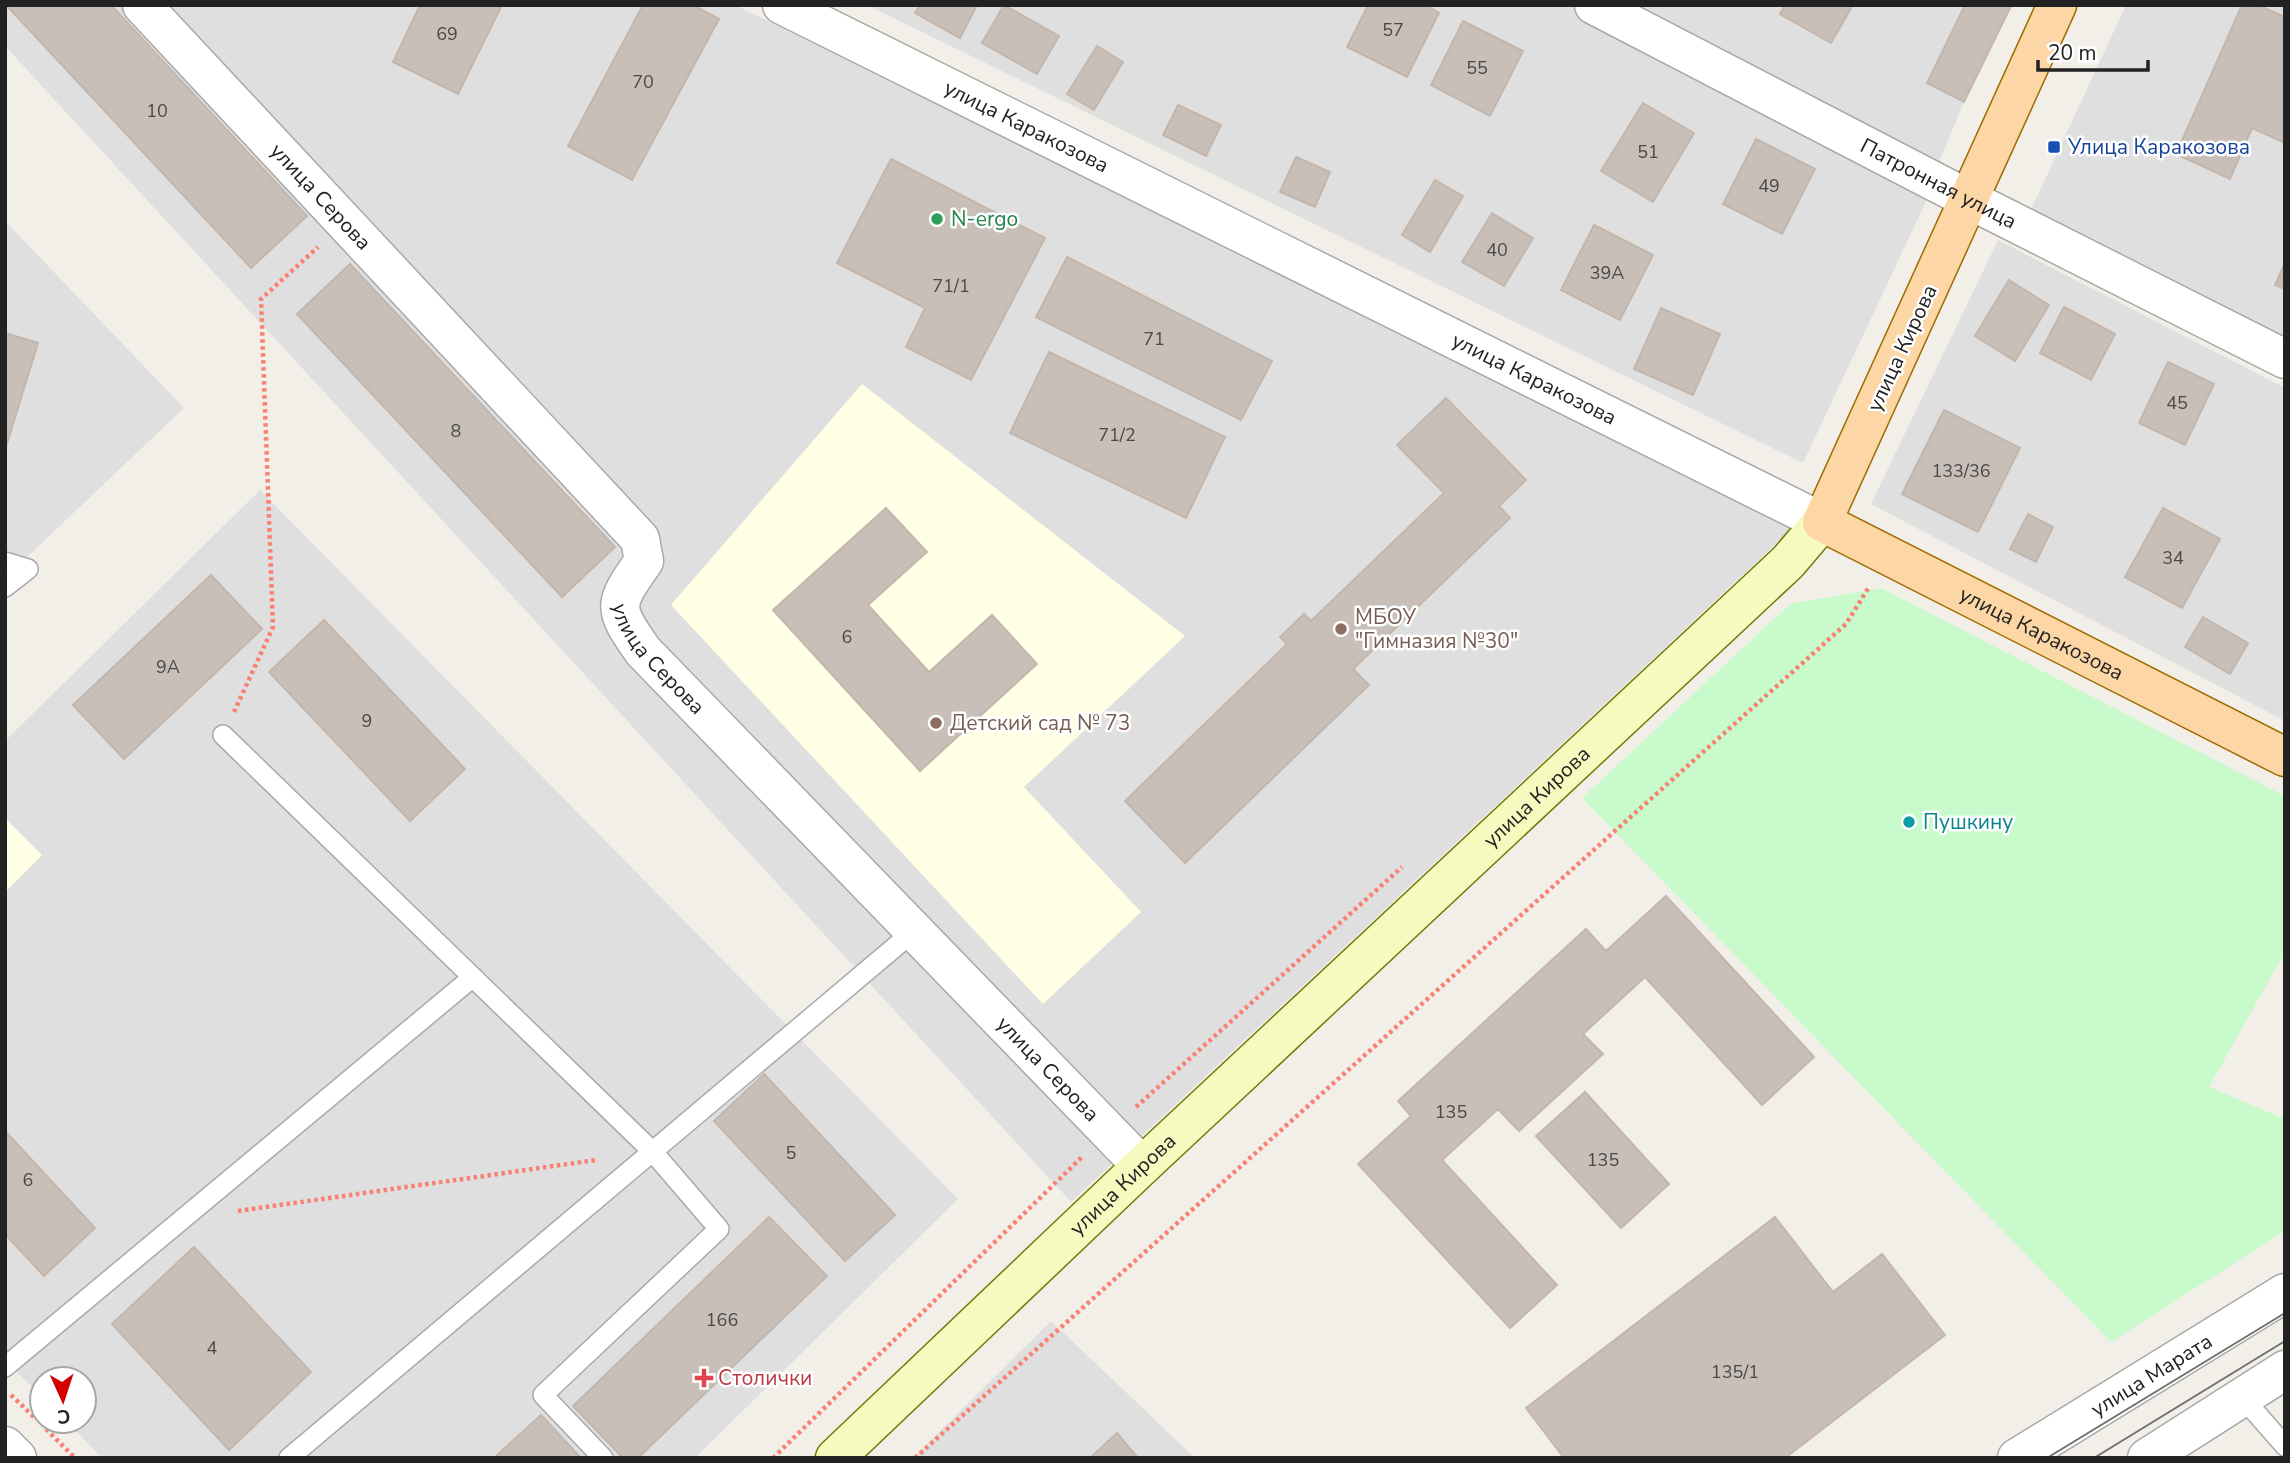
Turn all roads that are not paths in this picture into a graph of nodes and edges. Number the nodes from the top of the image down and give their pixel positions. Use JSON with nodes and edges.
{"nodes":[{"id":1,"x":142,"y":5,"type":"edge"},
{"id":2,"x":782,"y":5,"type":"edge"},
{"id":3,"x":1594,"y":5,"type":"edge"},
{"id":4,"x":2057,"y":5,"type":"edge"},
{"id":5,"x":1970,"y":200,"type":"junction"},
{"id":6,"x":2285,"y":359,"type":"edge"},
{"id":7,"x":1822,"y":522,"type":"junction"},
{"id":8,"x":5,"y":562,"type":"edge"},
{"id":9,"x":5,"y":587,"type":"edge"},
{"id":10,"x":223,"y":735,"type":"road end"},
{"id":11,"x":2285,"y":757,"type":"edge"},
{"id":12,"x":914,"y":932,"type":"junction"},
{"id":13,"x":473,"y":977,"type":"junction"},
{"id":14,"x":653,"y":1152,"type":"junction"},
{"id":15,"x":1142,"y":1166,"type":"junction"},
{"id":16,"x":2285,"y":1293,"type":"edge"},
{"id":17,"x":5,"y":1367,"type":"edge"},
{"id":18,"x":2285,"y":1370,"type":"edge"},
{"id":19,"x":2242,"y":1397,"type":"junction"},
{"id":20,"x":5,"y":1446,"type":"edge"},
{"id":21,"x":2285,"y":1446,"type":"edge"},
{"id":22,"x":17,"y":1458,"type":"edge"},
{"id":23,"x":289,"y":1458,"type":"edge"},
{"id":24,"x":603,"y":1458,"type":"edge"},
{"id":25,"x":835,"y":1458,"type":"edge"},
{"id":26,"x":2017,"y":1458,"type":"edge"},
{"id":27,"x":2147,"y":1458,"type":"edge"}],
"edges":[{"from":1,"to":12,"type":"street","name":"улица Серова"},
{"from":2,"to":7,"type":"street","name":"улица Каракозова"},
{"from":3,"to":5,"type":"street","name":"Патронная улица"},
{"from":4,"to":5,"type":"main road","name":"улица Кирова"},
{"from":5,"to":6,"type":"street","name":"Патронная улица"},
{"from":5,"to":7,"type":"main road","name":"улица Кирова"},
{"from":7,"to":11,"type":"main road","name":"улица Каракозова"},
{"from":7,"to":15,"type":"main road","name":"улица Кирова"},
{"from":8,"to":9,"type":"lane"},
{"from":10,"to":13,"type":"lane"},
{"from":12,"to":14,"type":"lane"},
{"from":12,"to":15,"type":"street","name":"улица Серова"},
{"from":13,"to":14,"type":"lane"},
{"from":13,"to":17,"type":"lane"},
{"from":14,"to":23,"type":"lane"},
{"from":14,"to":24,"type":"lane"},
{"from":15,"to":25,"type":"main road","name":"улица Кирова"},
{"from":16,"to":26,"type":"street","name":"улица Марата"},
{"from":18,"to":19,"type":"street"},
{"from":19,"to":21,"type":"lane"},
{"from":19,"to":27,"type":"street"},
{"from":20,"to":22,"type":"street"}]}
